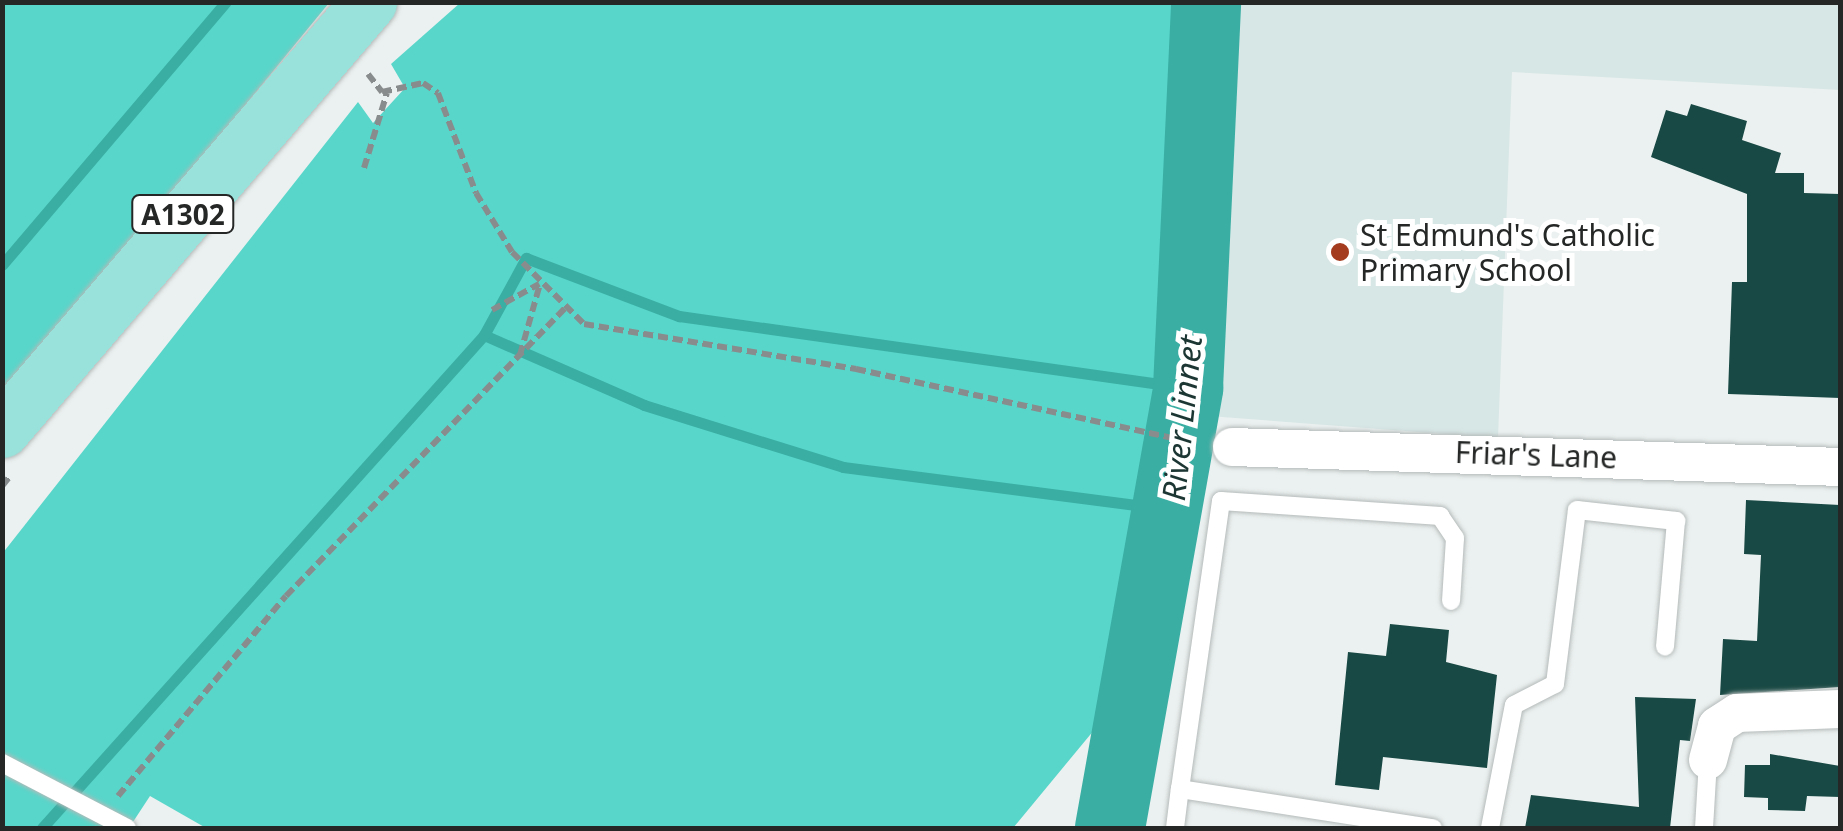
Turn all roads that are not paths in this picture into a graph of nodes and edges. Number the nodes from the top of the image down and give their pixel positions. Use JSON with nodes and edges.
{"nodes":[{"id":1,"x":369,"y":2,"type":"edge"},
{"id":2,"x":2,"y":430,"type":"edge"},
{"id":3,"x":1215,"y":445,"type":"road end"},
{"id":4,"x":1840,"y":467,"type":"edge"},
{"id":5,"x":1451,"y":602,"type":"dead end"},
{"id":6,"x":1665,"y":647,"type":"dead end"},
{"id":7,"x":1840,"y":709,"type":"edge"},
{"id":8,"x":1708,"y":760,"type":"joint"},
{"id":9,"x":2,"y":763,"type":"edge"},
{"id":10,"x":1180,"y":790,"type":"junction"},
{"id":11,"x":1402,"y":824,"type":"edge"},
{"id":12,"x":127,"y":828,"type":"edge"},
{"id":13,"x":1175,"y":828,"type":"edge"},
{"id":14,"x":1433,"y":828,"type":"edge"},
{"id":15,"x":1490,"y":828,"type":"edge"},
{"id":16,"x":1704,"y":828,"type":"edge"}],
"edges":[{"from":1,"to":2,"type":"main road","number":"A1302"},
{"from":3,"to":4,"type":"street","name":"Friar's Lane"},
{"from":5,"to":10,"type":"lane"},
{"from":6,"to":15,"type":"lane"},
{"from":7,"to":8,"type":"street"},
{"from":8,"to":16,"type":"lane"},
{"from":9,"to":12,"type":"lane"},
{"from":10,"to":11,"type":"lane"},
{"from":10,"to":13,"type":"lane"},
{"from":11,"to":14,"type":"lane"}]}
